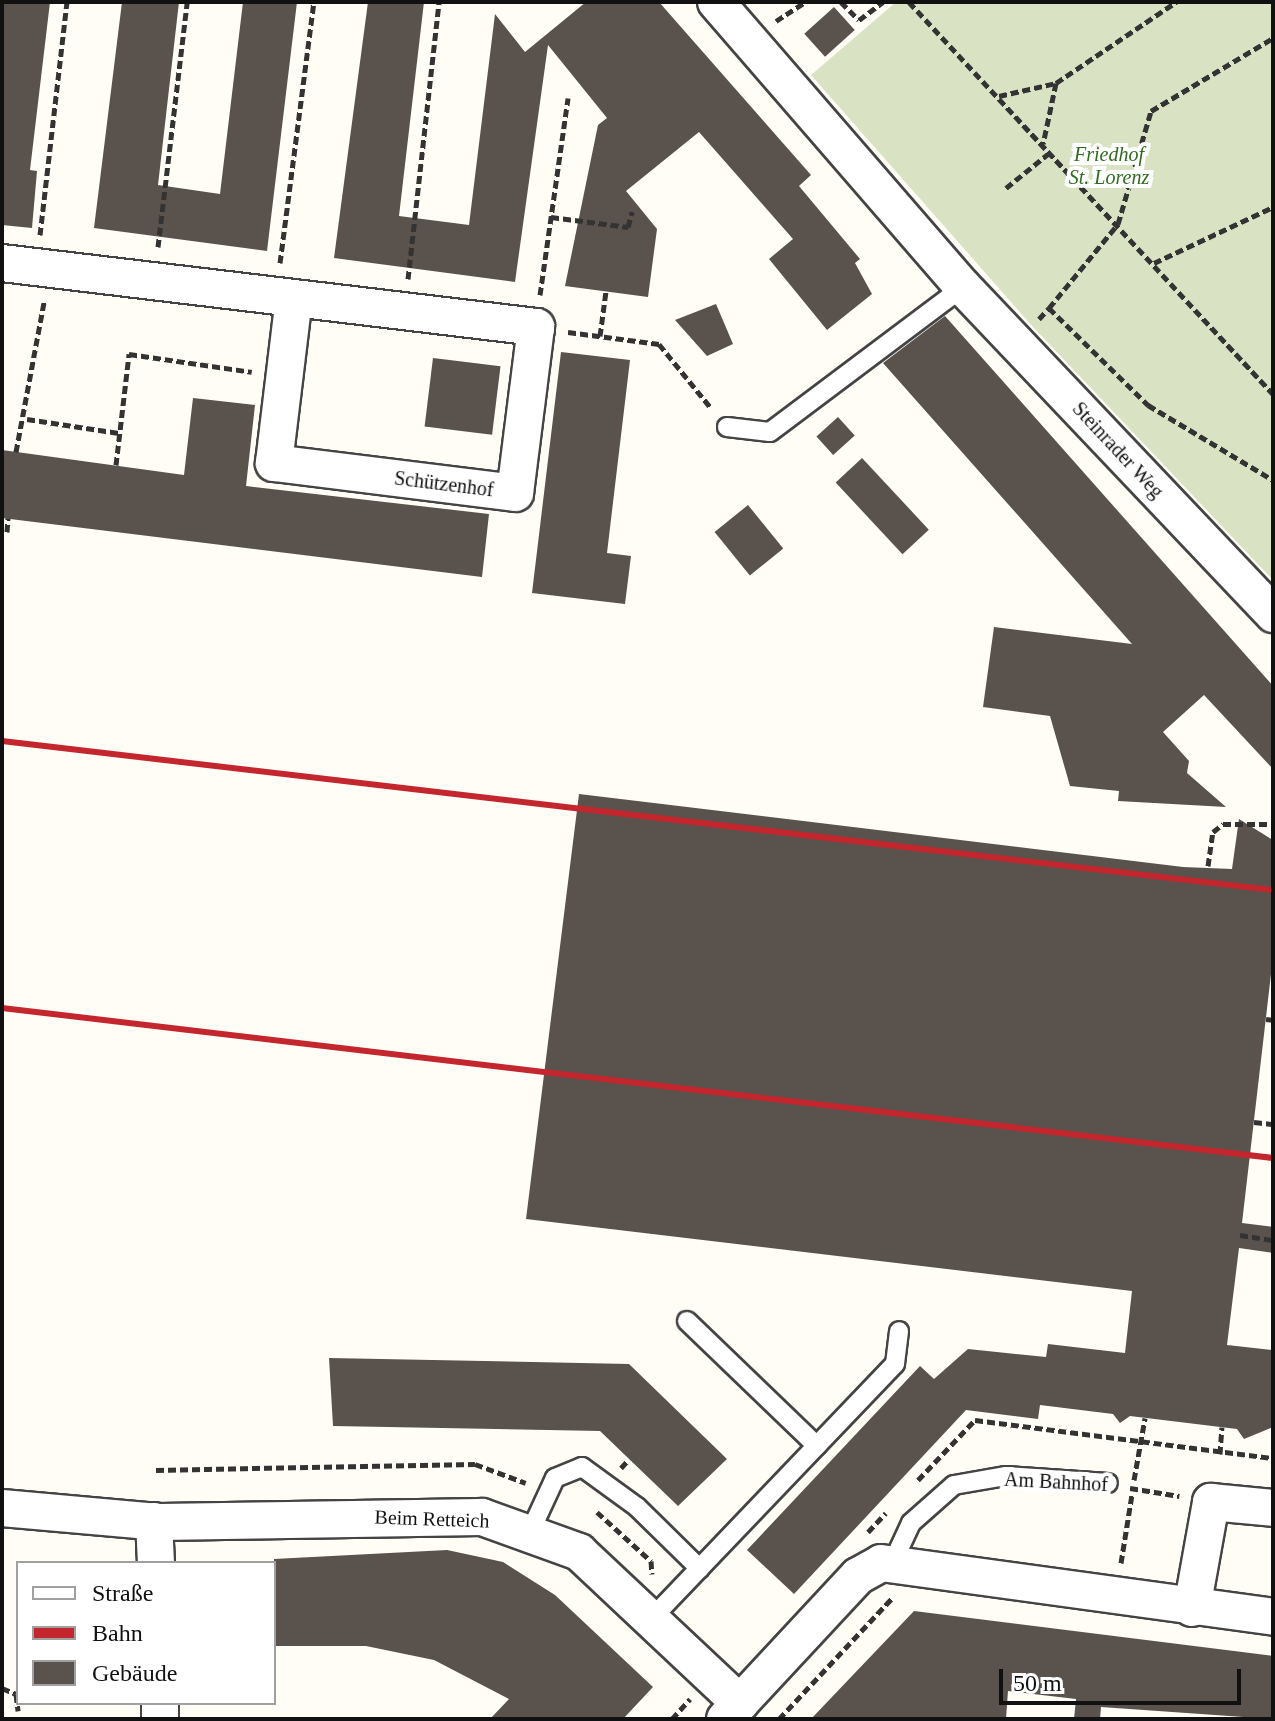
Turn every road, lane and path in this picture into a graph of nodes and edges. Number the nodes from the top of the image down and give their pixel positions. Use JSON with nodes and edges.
{"nodes":[{"id":1,"x":67,"y":2,"type":"edge"},
{"id":2,"x":187,"y":2,"type":"edge"},
{"id":3,"x":314,"y":2,"type":"edge"},
{"id":4,"x":439,"y":2,"type":"edge"},
{"id":5,"x":716,"y":2,"type":"edge"},
{"id":6,"x":805,"y":2,"type":"edge"},
{"id":7,"x":841,"y":2,"type":"edge"},
{"id":8,"x":883,"y":2,"type":"edge"},
{"id":9,"x":909,"y":2,"type":"edge"},
{"id":10,"x":1176,"y":2,"type":"edge"},
{"id":11,"x":768,"y":25,"type":"dead end"},
{"id":12,"x":1273,"y":38,"type":"edge"},
{"id":13,"x":1056,"y":83,"type":"junction"},
{"id":14,"x":999,"y":96,"type":"junction"},
{"id":15,"x":568,"y":98,"type":"dead end"},
{"id":16,"x":1043,"y":145,"type":"junction"},
{"id":17,"x":1048,"y":154,"type":"junction"},
{"id":18,"x":1006,"y":188,"type":"dead end"},
{"id":19,"x":1273,"y":207,"type":"edge"},
{"id":20,"x":632,"y":212,"type":"dead end"},
{"id":21,"x":551,"y":217,"type":"junction"},
{"id":22,"x":1118,"y":224,"type":"junction"},
{"id":23,"x":2,"y":263,"type":"edge"},
{"id":24,"x":1154,"y":263,"type":"junction"},
{"id":25,"x":44,"y":268,"type":"junction"},
{"id":26,"x":154,"y":281,"type":"junction"},
{"id":27,"x":963,"y":287,"type":"junction"},
{"id":28,"x":606,"y":291,"type":"dead end"},
{"id":29,"x":285,"y":297,"type":"junction"},
{"id":30,"x":1049,"y":308,"type":"junction"},
{"id":31,"x":405,"y":312,"type":"junction"},
{"id":32,"x":1037,"y":322,"type":"dead end"},
{"id":33,"x":536,"y":327,"type":"junction"},
{"id":34,"x":600,"y":336,"type":"junction"},
{"id":35,"x":284,"y":377,"type":"junction"},
{"id":36,"x":1273,"y":394,"type":"edge"},
{"id":37,"x":27,"y":419,"type":"junction"},
{"id":38,"x":727,"y":427,"type":"joint"},
{"id":39,"x":119,"y":433,"type":"junction"},
{"id":40,"x":16,"y":452,"type":"dead end"},
{"id":41,"x":116,"y":465,"type":"dead end"},
{"id":42,"x":1273,"y":480,"type":"edge"},
{"id":43,"x":8,"y":518,"type":"dead end"},
{"id":44,"x":7,"y":532,"type":"dead end"},
{"id":45,"x":1273,"y":614,"type":"edge"},
{"id":46,"x":1273,"y":824,"type":"edge"},
{"id":47,"x":1208,"y":866,"type":"dead end"},
{"id":48,"x":1254,"y":1122,"type":"dead end"},
{"id":49,"x":1273,"y":1124,"type":"edge"},
{"id":50,"x":1240,"y":1235,"type":"dead end"},
{"id":51,"x":1273,"y":1240,"type":"edge"},
{"id":52,"x":687,"y":1321,"type":"dead end"},
{"id":53,"x":899,"y":1331,"type":"dead end"},
{"id":54,"x":1145,"y":1418,"type":"dead end"},
{"id":55,"x":1222,"y":1427,"type":"dead end"},
{"id":56,"x":817,"y":1446,"type":"junction"},
{"id":57,"x":1220,"y":1454,"type":"dead end"},
{"id":58,"x":1108,"y":1483,"type":"joint"},
{"id":59,"x":1133,"y":1488,"type":"junction"},
{"id":60,"x":1211,"y":1502,"type":"junction"},
{"id":61,"x":2,"y":1508,"type":"edge"},
{"id":62,"x":1273,"y":1508,"type":"edge"},
{"id":63,"x":154,"y":1521,"type":"junction"},
{"id":64,"x":531,"y":1530,"type":"junction"},
{"id":65,"x":156,"y":1561,"type":"edge"},
{"id":66,"x":892,"y":1564,"type":"junction"},
{"id":67,"x":700,"y":1569,"type":"junction"},
{"id":68,"x":912,"y":1596,"type":"dead end"},
{"id":69,"x":1116,"y":1600,"type":"junction"},
{"id":70,"x":1192,"y":1608,"type":"junction"},
{"id":71,"x":653,"y":1617,"type":"junction"},
{"id":72,"x":1273,"y":1617,"type":"edge"},
{"id":73,"x":678,"y":1690,"type":"dead end"},
{"id":74,"x":689,"y":1700,"type":"dead end"},
{"id":75,"x":17,"y":1705,"type":"edge"},
{"id":76,"x":18,"y":1711,"type":"dead end"},
{"id":77,"x":732,"y":1711,"type":"edge"},
{"id":78,"x":779,"y":1719,"type":"edge"}],
"edges":[{"from":1,"to":25,"type":"path"},
{"from":2,"to":26,"type":"path"},
{"from":3,"to":29,"type":"path"},
{"from":4,"to":31,"type":"path"},
{"from":5,"to":27,"type":"street","name":"Steinrader Weg"},
{"from":6,"to":11,"type":"path"},
{"from":7,"to":8,"type":"path"},
{"from":9,"to":14,"type":"path"},
{"from":10,"to":13,"type":"path"},
{"from":12,"to":22,"type":"path"},
{"from":13,"to":14,"type":"path"},
{"from":13,"to":16,"type":"path"},
{"from":14,"to":16,"type":"path"},
{"from":15,"to":21,"type":"path"},
{"from":16,"to":17,"type":"path"},
{"from":17,"to":18,"type":"path"},
{"from":17,"to":22,"type":"path"},
{"from":19,"to":24,"type":"path"},
{"from":20,"to":21,"type":"path"},
{"from":21,"to":33,"type":"path"},
{"from":22,"to":24,"type":"path"},
{"from":22,"to":30,"type":"path"},
{"from":23,"to":25,"type":"street"},
{"from":24,"to":36,"type":"path"},
{"from":25,"to":26,"type":"street"},
{"from":25,"to":37,"type":"path"},
{"from":26,"to":29,"type":"street"},
{"from":27,"to":38,"type":"lane"},
{"from":27,"to":45,"type":"street","name":"Steinrader Weg"},
{"from":28,"to":34,"type":"path"},
{"from":29,"to":31,"type":"street"},
{"from":29,"to":35,"type":"street","name":"Schützenhof"},
{"from":30,"to":32,"type":"path"},
{"from":30,"to":42,"type":"path"},
{"from":31,"to":33,"type":"street"},
{"from":33,"to":34,"type":"path"},
{"from":33,"to":35,"type":"street","name":"Schützenhof"},
{"from":34,"to":38,"type":"path"},
{"from":35,"to":39,"type":"path"},
{"from":37,"to":39,"type":"path"},
{"from":37,"to":40,"type":"path"},
{"from":39,"to":41,"type":"path"},
{"from":43,"to":44,"type":"path"},
{"from":46,"to":47,"type":"path"},
{"from":48,"to":49,"type":"path"},
{"from":50,"to":51,"type":"path"},
{"from":52,"to":56,"type":"lane"},
{"from":53,"to":56,"type":"lane"},
{"from":54,"to":59,"type":"path"},
{"from":55,"to":57,"type":"path"},
{"from":56,"to":67,"type":"lane"},
{"from":58,"to":59,"type":"path","name":"Am Bahnhof"},
{"from":58,"to":66,"type":"lane","name":"Am Bahnhof"},
{"from":59,"to":60,"type":"path","name":"Am Bahnhof"},
{"from":59,"to":69,"type":"path"},
{"from":60,"to":62,"type":"street"},
{"from":60,"to":70,"type":"street"},
{"from":61,"to":63,"type":"street","name":"Beim Retteich"},
{"from":63,"to":64,"type":"street","name":"Beim Retteich"},
{"from":63,"to":65,"type":"street"},
{"from":64,"to":67,"type":"lane"},
{"from":64,"to":71,"type":"street","name":"Beim Retteich"},
{"from":66,"to":69,"type":"street"},
{"from":66,"to":77,"type":"street"},
{"from":67,"to":71,"type":"lane"},
{"from":68,"to":78,"type":"path"},
{"from":69,"to":70,"type":"street"},
{"from":70,"to":72,"type":"street"},
{"from":71,"to":77,"type":"street","name":"Beim Retteich"},
{"from":73,"to":74,"type":"path"},
{"from":75,"to":76,"type":"path"}]}
